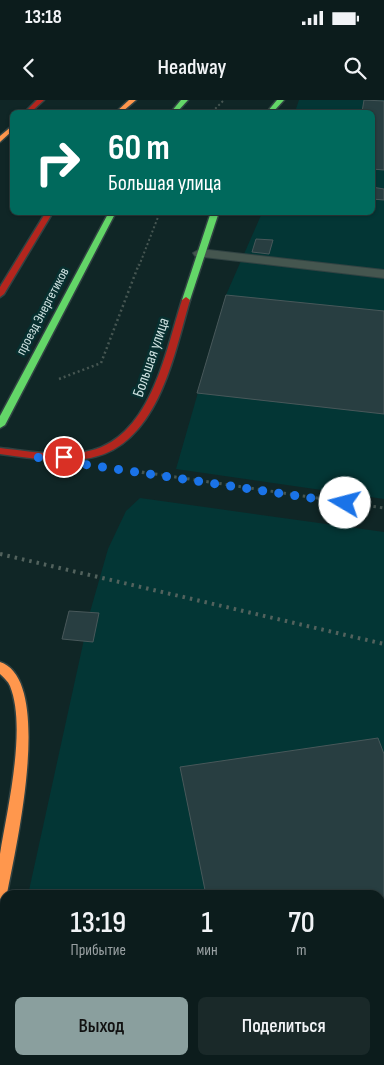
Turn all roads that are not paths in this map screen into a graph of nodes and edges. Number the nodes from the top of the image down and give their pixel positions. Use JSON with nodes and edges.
{"nodes":[{"id":1,"x":41,"y":100,"type":"edge"},
{"id":2,"x":133,"y":100,"type":"edge"},
{"id":3,"x":185,"y":100,"type":"edge"},
{"id":4,"x":280,"y":100,"type":"edge"},
{"id":5,"x":30,"y":110,"type":"edge"},
{"id":6,"x":122,"y":110,"type":"edge"},
{"id":7,"x":176,"y":110,"type":"edge"},
{"id":8,"x":272,"y":110,"type":"edge"},
{"id":9,"x":10,"y":130,"type":"edge"},
{"id":10,"x":0,"y":140,"type":"edge"},
{"id":11,"x":48,"y":215,"type":"edge"},
{"id":12,"x":110,"y":215,"type":"edge"},
{"id":13,"x":214,"y":215,"type":"edge"},
{"id":14,"x":200,"y":253,"type":"junction"},
{"id":15,"x":384,"y":274,"type":"edge"},
{"id":16,"x":0,"y":294,"type":"edge"},
{"id":17,"x":0,"y":425,"type":"edge"},
{"id":18,"x":0,"y":451,"type":"edge"},
{"id":19,"x":0,"y":667,"type":"edge"},
{"id":20,"x":1,"y":890,"type":"edge"}],
"edges":[{"from":1,"to":5,"type":"main road"},
{"from":2,"to":6,"type":"main road"},
{"from":3,"to":7,"type":"main road"},
{"from":4,"to":8,"type":"main road"},
{"from":9,"to":10,"type":"main road"},
{"from":11,"to":16,"type":"main road"},
{"from":12,"to":17,"type":"main road","name":"проезд Энергетиков"},
{"from":13,"to":14,"type":"main road","name":"Большая улица"},
{"from":14,"to":15,"type":"lane"},
{"from":14,"to":18,"type":"main road","name":"Большая улица"},
{"from":19,"to":20,"type":"main road"}]}
